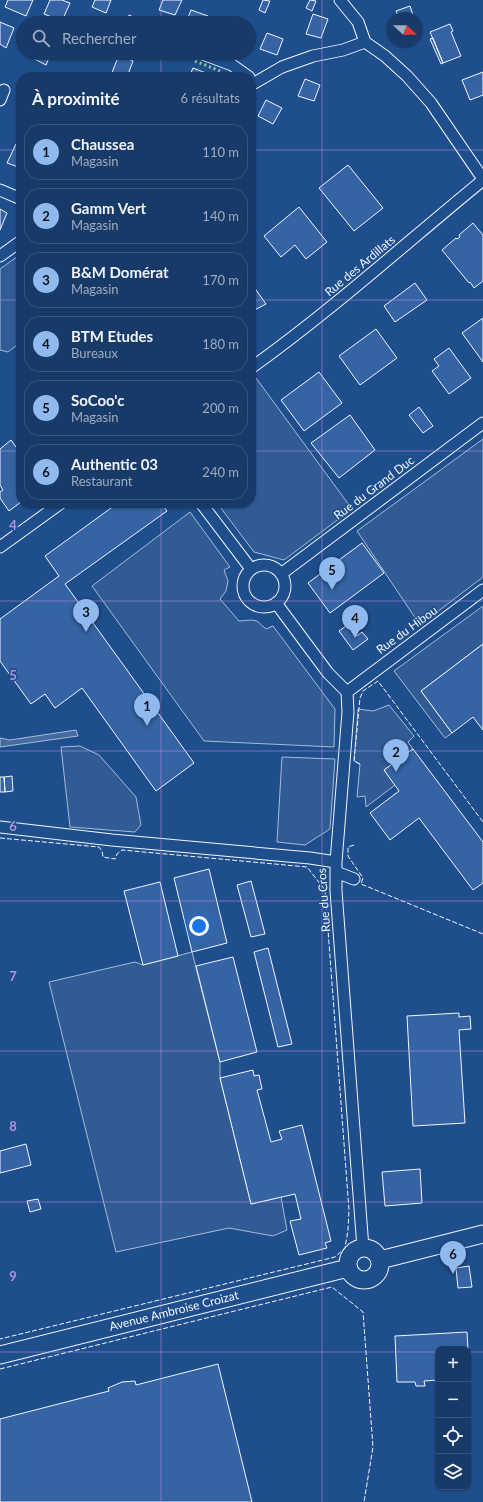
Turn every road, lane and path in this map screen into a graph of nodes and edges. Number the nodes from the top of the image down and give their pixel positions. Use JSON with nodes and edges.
{"nodes":[{"id":1,"x":340,"y":0,"type":"edge"},
{"id":2,"x":365,"y":42,"type":"junction"},
{"id":3,"x":219,"y":60,"type":"edge"},
{"id":4,"x":241,"y":72,"type":"edge"},
{"id":5,"x":256,"y":78,"type":"edge"},
{"id":6,"x":483,"y":180,"type":"edge"},
{"id":7,"x":0,"y":190,"type":"edge"},
{"id":8,"x":16,"y":197,"type":"edge"},
{"id":9,"x":16,"y":245,"type":"edge"},
{"id":10,"x":0,"y":256,"type":"edge"},
{"id":11,"x":256,"y":364,"type":"edge"},
{"id":12,"x":483,"y":423,"type":"edge"},
{"id":13,"x":54,"y":508,"type":"edge"},
{"id":14,"x":205,"y":508,"type":"edge"},
{"id":15,"x":0,"y":546,"type":"edge"},
{"id":16,"x":251,"y":569,"type":"junction"},
{"id":17,"x":281,"y":574,"type":"junction"},
{"id":18,"x":483,"y":590,"type":"edge"},
{"id":19,"x":276,"y":603,"type":"junction"},
{"id":20,"x":347,"y":692,"type":"junction"},
{"id":21,"x":0,"y":827,"type":"edge"},
{"id":22,"x":336,"y":867,"type":"junction"},
{"id":23,"x":354,"y":879,"type":"dead end"},
{"id":24,"x":483,"y":1234,"type":"edge"},
{"id":25,"x":364,"y":1248,"type":"junction"},
{"id":26,"x":380,"y":1260,"type":"junction"},
{"id":27,"x":348,"y":1268,"type":"junction"},
{"id":28,"x":0,"y":1355,"type":"edge"}],
"edges":[{"from":1,"to":2,"type":"street"},
{"from":2,"to":5,"type":"street"},
{"from":2,"to":6,"type":"street"},
{"from":3,"to":4,"type":"street"},
{"from":6,"to":11,"type":"street","name":"Rue des Ardillats"},
{"from":7,"to":8,"type":"street"},
{"from":9,"to":10,"type":"street"},
{"from":12,"to":17,"type":"street","name":"Rue du Grand Duc"},
{"from":13,"to":15,"type":"street"},
{"from":14,"to":16,"type":"street"},
{"from":16,"to":17,"type":"street"},
{"from":16,"to":19,"type":"street"},
{"from":17,"to":19,"type":"street"},
{"from":18,"to":20,"type":"street","name":"Rue du Hibou"},
{"from":19,"to":20,"type":"street"},
{"from":20,"to":22,"type":"street"},
{"from":21,"to":22,"type":"street","name":"Rue du Cros"},
{"from":22,"to":23,"type":"street"},
{"from":22,"to":25,"type":"street","name":"Rue du Cros"},
{"from":24,"to":26,"type":"main road"},
{"from":25,"to":26,"type":"main road"},
{"from":25,"to":27,"type":"main road"},
{"from":26,"to":27,"type":"main road"},
{"from":27,"to":28,"type":"main road","name":"Avenue Ambroise Croizat"}]}
